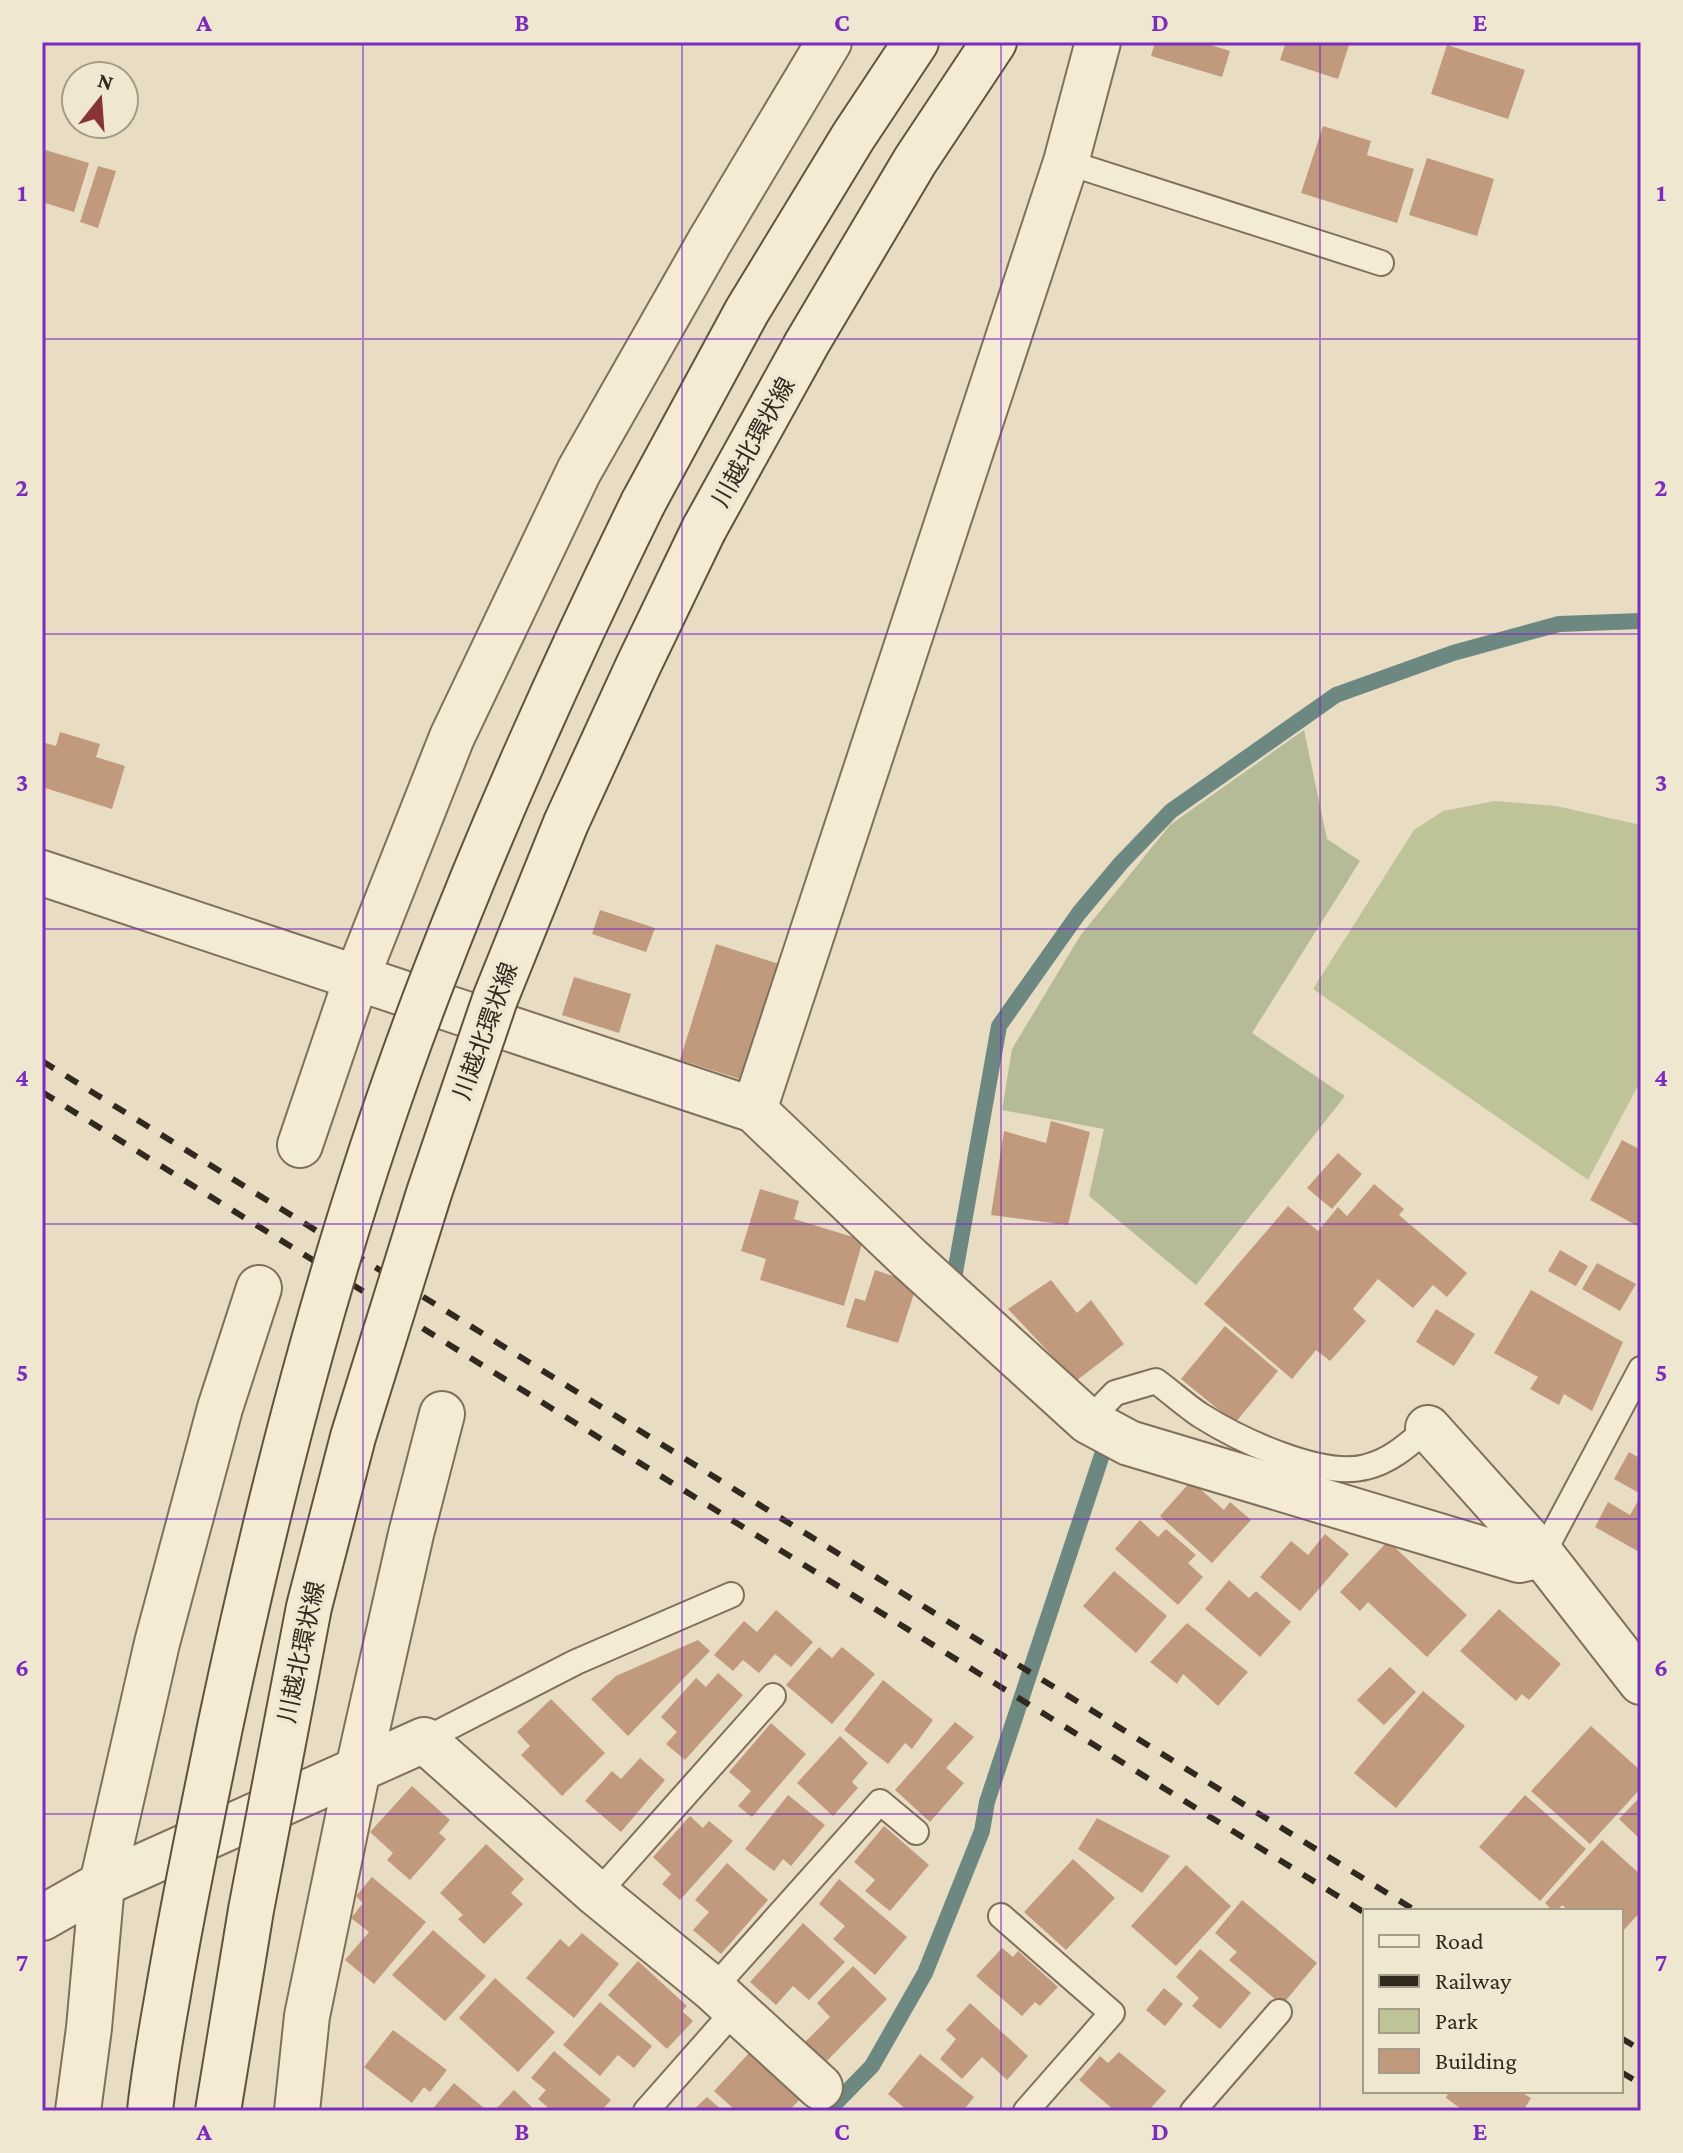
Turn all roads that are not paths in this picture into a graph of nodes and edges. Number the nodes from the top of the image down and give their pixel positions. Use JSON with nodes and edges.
{"nodes":[{"id":1,"x":829,"y":42,"type":"edge"},
{"id":2,"x":916,"y":42,"type":"edge"},
{"id":3,"x":994,"y":42,"type":"edge"},
{"id":4,"x":1098,"y":42,"type":"edge"},
{"id":5,"x":1066,"y":162,"type":"junction"},
{"id":6,"x":1381,"y":263,"type":"dead end"},
{"id":7,"x":42,"y":873,"type":"edge"},
{"id":8,"x":357,"y":977,"type":"junction"},
{"id":9,"x":754,"y":1110,"type":"junction"},
{"id":10,"x":300,"y":1145,"type":"dead end"},
{"id":11,"x":259,"y":1288,"type":"dead end"},
{"id":12,"x":1641,"y":1369,"type":"edge"},
{"id":13,"x":442,"y":1414,"type":"dead end"},
{"id":14,"x":1088,"y":1421,"type":"junction"},
{"id":15,"x":1428,"y":1428,"type":"joint"},
{"id":16,"x":1542,"y":1555,"type":"junction"},
{"id":17,"x":731,"y":1595,"type":"dead end"},
{"id":18,"x":1641,"y":1682,"type":"edge"},
{"id":19,"x":773,"y":1696,"type":"dead end"},
{"id":20,"x":424,"y":1740,"type":"junction"},
{"id":21,"x":358,"y":1769,"type":"junction"},
{"id":22,"x":916,"y":1832,"type":"dead end"},
{"id":23,"x":102,"y":1884,"type":"junction"},
{"id":24,"x":597,"y":1894,"type":"junction"},
{"id":25,"x":1001,"y":1916,"type":"dead end"},
{"id":26,"x":42,"y":1918,"type":"edge"},
{"id":27,"x":724,"y":2000,"type":"junction"},
{"id":28,"x":1279,"y":2012,"type":"dead end"},
{"id":29,"x":820,"y":2087,"type":"dead end"},
{"id":30,"x":78,"y":2111,"type":"edge"},
{"id":31,"x":150,"y":2111,"type":"edge"},
{"id":32,"x":218,"y":2111,"type":"edge"},
{"id":33,"x":297,"y":2111,"type":"edge"},
{"id":34,"x":646,"y":2111,"type":"edge"},
{"id":35,"x":1026,"y":2111,"type":"edge"},
{"id":36,"x":1193,"y":2111,"type":"edge"}],
"edges":[{"from":1,"to":8,"type":"street"},
{"from":2,"to":31,"type":"street","bridge":true},
{"from":3,"to":32,"type":"street","name":"川越北環状線","bridge":true},
{"from":4,"to":5,"type":"street"},
{"from":5,"to":6,"type":"lane"},
{"from":5,"to":9,"type":"street"},
{"from":7,"to":8,"type":"street"},
{"from":8,"to":9,"type":"street"},
{"from":8,"to":10,"type":"street"},
{"from":9,"to":14,"type":"street"},
{"from":11,"to":23,"type":"street"},
{"from":12,"to":16,"type":"lane"},
{"from":13,"to":21,"type":"street"},
{"from":14,"to":15,"type":"lane"},
{"from":14,"to":16,"type":"street"},
{"from":15,"to":16,"type":"street"},
{"from":16,"to":18,"type":"street"},
{"from":17,"to":20,"type":"lane"},
{"from":19,"to":24,"type":"lane"},
{"from":20,"to":21,"type":"street"},
{"from":20,"to":24,"type":"street"},
{"from":21,"to":23,"type":"street"},
{"from":21,"to":33,"type":"street"},
{"from":22,"to":27,"type":"lane"},
{"from":23,"to":26,"type":"street"},
{"from":23,"to":30,"type":"street"},
{"from":24,"to":27,"type":"street"},
{"from":25,"to":35,"type":"lane"},
{"from":27,"to":29,"type":"street"},
{"from":27,"to":34,"type":"lane"},
{"from":28,"to":36,"type":"lane"}]}
